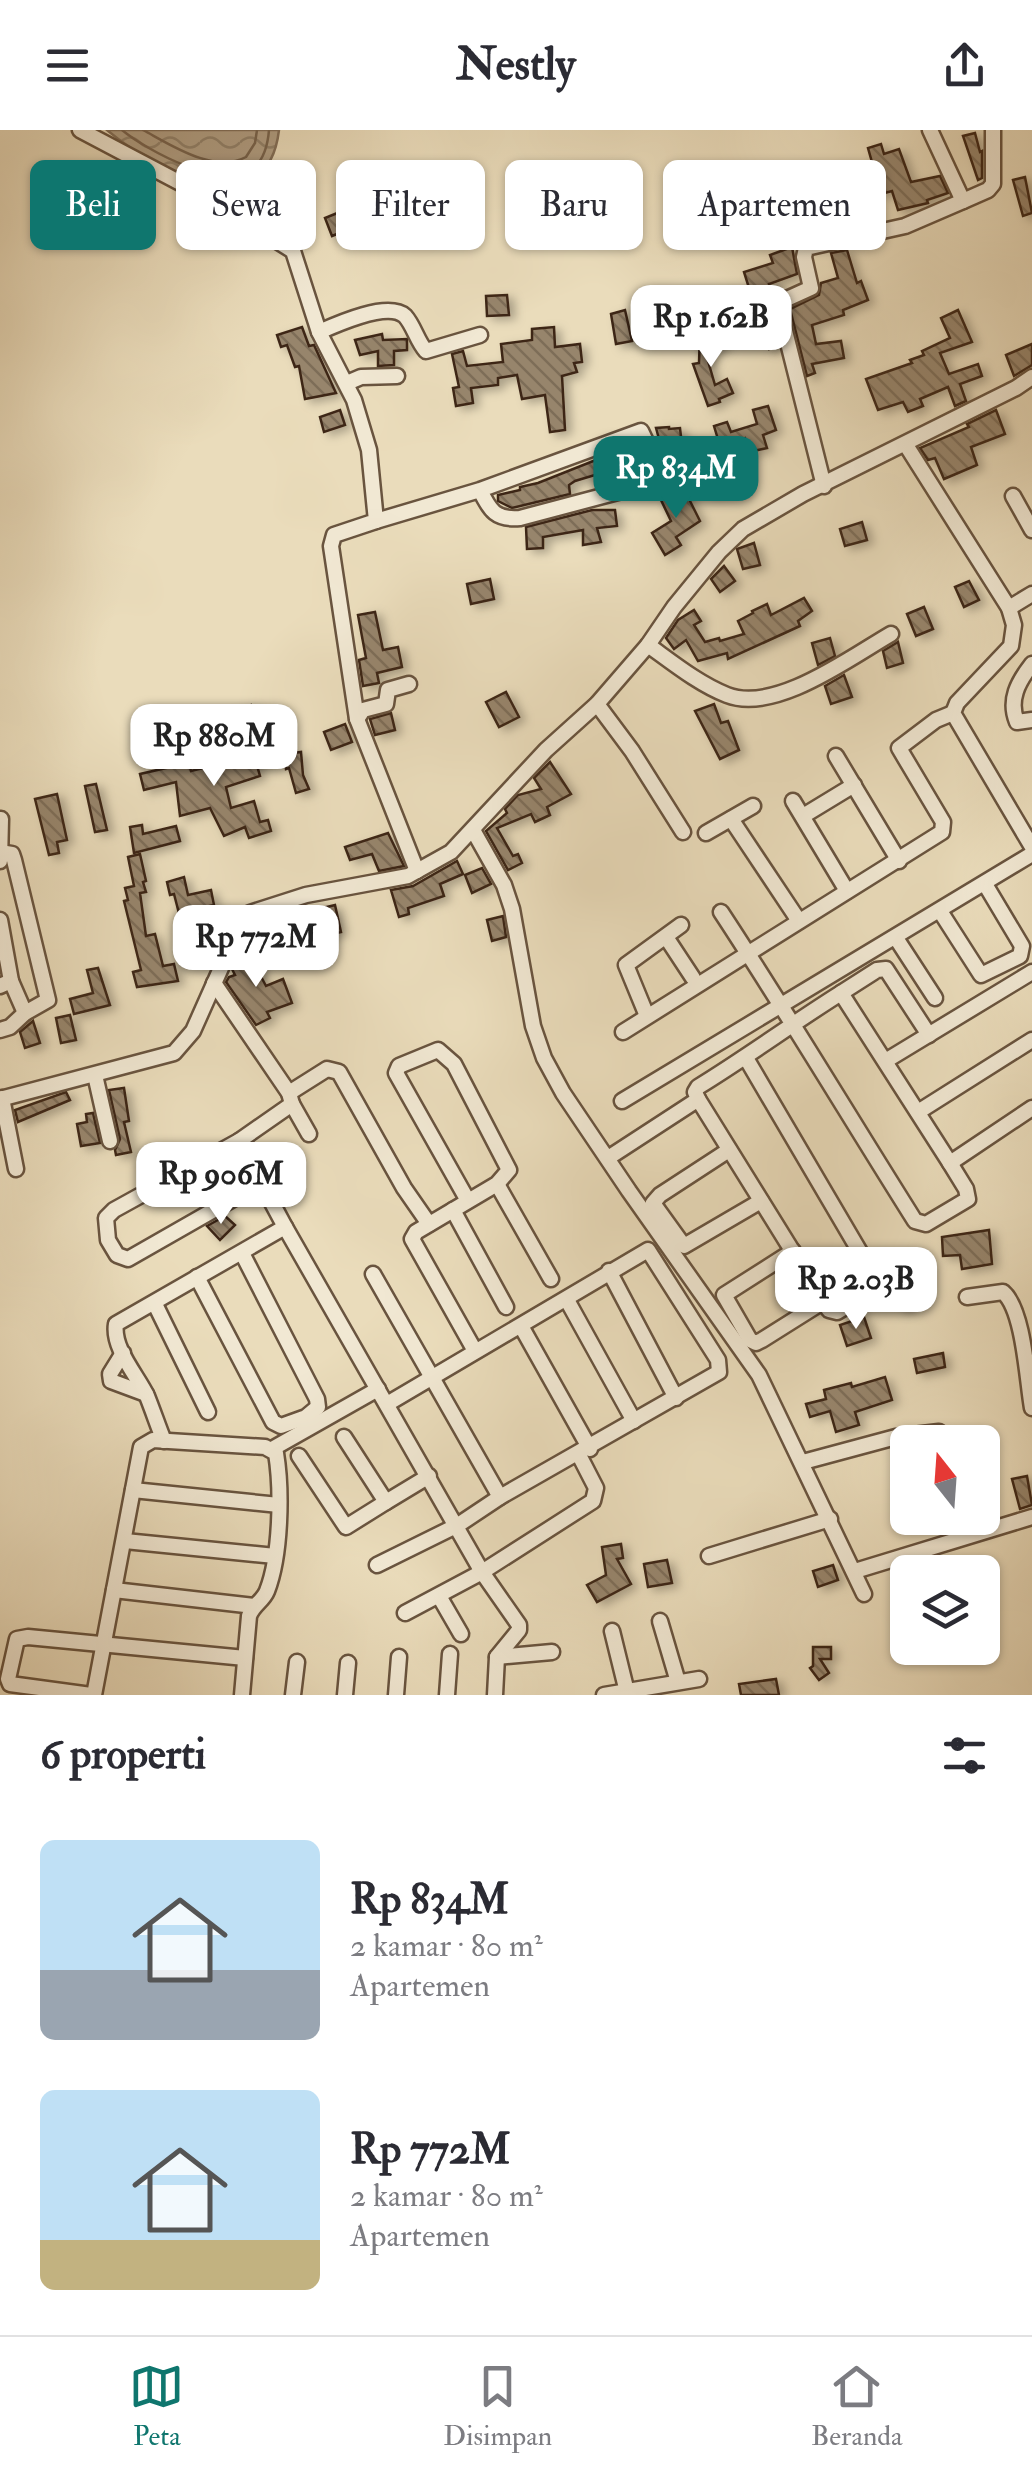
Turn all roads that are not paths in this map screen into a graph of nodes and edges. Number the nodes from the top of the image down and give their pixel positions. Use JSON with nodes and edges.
{"nodes":[{"id":1,"x":80,"y":130,"type":"edge"},
{"id":2,"x":930,"y":130,"type":"edge"},
{"id":3,"x":993,"y":130,"type":"edge"},
{"id":4,"x":963,"y":202,"type":"junction"},
{"id":5,"x":319,"y":332,"type":"junction"},
{"id":6,"x":480,"y":336,"type":"dead end"},
{"id":7,"x":397,"y":376,"type":"dead end"},
{"id":8,"x":1032,"y":377,"type":"edge"},
{"id":9,"x":347,"y":383,"type":"junction"},
{"id":10,"x":906,"y":446,"type":"junction"},
{"id":11,"x":824,"y":486,"type":"junction"},
{"id":12,"x":480,"y":490,"type":"junction"},
{"id":13,"x":1012,"y":496,"type":"dead end"},
{"id":14,"x":376,"y":522,"type":"junction"},
{"id":15,"x":1032,"y":530,"type":"edge"},
{"id":16,"x":1032,"y":594,"type":"edge"},
{"id":17,"x":1009,"y":608,"type":"junction"},
{"id":18,"x":892,"y":634,"type":"dead end"},
{"id":19,"x":648,"y":645,"type":"junction"},
{"id":20,"x":1032,"y":664,"type":"edge"},
{"id":21,"x":409,"y":684,"type":"dead end"},
{"id":22,"x":597,"y":704,"type":"junction"},
{"id":23,"x":953,"y":713,"type":"junction"},
{"id":24,"x":357,"y":719,"type":"junction"},
{"id":25,"x":1032,"y":720,"type":"edge"},
{"id":26,"x":836,"y":756,"type":"dead end"},
{"id":27,"x":854,"y":786,"type":"junction"},
{"id":28,"x":793,"y":801,"type":"dead end"},
{"id":29,"x":753,"y":806,"type":"dead end"},
{"id":30,"x":802,"y":816,"type":"junction"},
{"id":31,"x":1,"y":818,"type":"edge"},
{"id":32,"x":732,"y":819,"type":"junction"},
{"id":33,"x":473,"y":830,"type":"junction"},
{"id":34,"x":683,"y":832,"type":"dead end"},
{"id":35,"x":706,"y":834,"type":"dead end"},
{"id":36,"x":1032,"y":850,"type":"edge"},
{"id":37,"x":0,"y":852,"type":"edge"},
{"id":38,"x":0,"y":861,"type":"edge"},
{"id":39,"x":899,"y":861,"type":"junction"},
{"id":40,"x":416,"y":871,"type":"junction"},
{"id":41,"x":986,"y":884,"type":"junction"},
{"id":42,"x":847,"y":891,"type":"junction"},
{"id":43,"x":940,"y":910,"type":"junction"},
{"id":44,"x":721,"y":912,"type":"dead end"},
{"id":45,"x":0,"y":920,"type":"edge"},
{"id":46,"x":799,"y":921,"type":"junction"},
{"id":47,"x":681,"y":926,"type":"dead end"},
{"id":48,"x":666,"y":937,"type":"junction"},
{"id":49,"x":896,"y":938,"type":"junction"},
{"id":50,"x":748,"y":954,"type":"junction"},
{"id":51,"x":1032,"y":972,"type":"edge"},
{"id":52,"x":692,"y":978,"type":"dead end"},
{"id":53,"x":6,"y":983,"type":"edge"},
{"id":54,"x":214,"y":984,"type":"junction"},
{"id":55,"x":841,"y":993,"type":"junction"},
{"id":56,"x":936,"y":998,"type":"dead end"},
{"id":57,"x":781,"y":1006,"type":"junction"},
{"id":58,"x":25,"y":1013,"type":"junction"},
{"id":59,"x":647,"y":1016,"type":"junction"},
{"id":60,"x":793,"y":1026,"type":"junction"},
{"id":61,"x":0,"y":1030,"type":"edge"},
{"id":62,"x":623,"y":1032,"type":"dead end"},
{"id":63,"x":929,"y":1034,"type":"junction"},
{"id":64,"x":1032,"y":1040,"type":"edge"},
{"id":65,"x":746,"y":1058,"type":"junction"},
{"id":66,"x":887,"y":1060,"type":"junction"},
{"id":67,"x":95,"y":1075,"type":"junction"},
{"id":68,"x":1,"y":1098,"type":"edge"},
{"id":69,"x":290,"y":1099,"type":"junction"},
{"id":70,"x":698,"y":1099,"type":"junction"},
{"id":71,"x":622,"y":1101,"type":"dead end"},
{"id":72,"x":1032,"y":1108,"type":"edge"},
{"id":73,"x":918,"y":1112,"type":"junction"},
{"id":74,"x":310,"y":1134,"type":"dead end"},
{"id":75,"x":110,"y":1141,"type":"dead end"},
{"id":76,"x":239,"y":1141,"type":"junction"},
{"id":77,"x":729,"y":1150,"type":"junction"},
{"id":78,"x":608,"y":1158,"type":"junction"},
{"id":79,"x":950,"y":1163,"type":"junction"},
{"id":80,"x":16,"y":1168,"type":"dead end"},
{"id":81,"x":261,"y":1183,"type":"junction"},
{"id":82,"x":496,"y":1184,"type":"junction"},
{"id":83,"x":467,"y":1200,"type":"junction"},
{"id":84,"x":761,"y":1201,"type":"junction"},
{"id":85,"x":453,"y":1210,"type":"junction"},
{"id":86,"x":429,"y":1224,"type":"junction"},
{"id":87,"x":285,"y":1227,"type":"junction"},
{"id":88,"x":793,"y":1251,"type":"junction"},
{"id":89,"x":242,"y":1253,"type":"junction"},
{"id":90,"x":609,"y":1271,"type":"junction"},
{"id":91,"x":372,"y":1274,"type":"dead end"},
{"id":92,"x":197,"y":1278,"type":"junction"},
{"id":93,"x":551,"y":1278,"type":"dead end"},
{"id":94,"x":967,"y":1297,"type":"dead end"},
{"id":95,"x":566,"y":1300,"type":"junction"},
{"id":96,"x":824,"y":1301,"type":"junction"},
{"id":97,"x":154,"y":1304,"type":"junction"},
{"id":98,"x":506,"y":1307,"type":"dead end"},
{"id":99,"x":521,"y":1326,"type":"junction"},
{"id":100,"x":474,"y":1351,"type":"junction"},
{"id":101,"x":123,"y":1353,"type":"junction"},
{"id":102,"x":430,"y":1377,"type":"junction"},
{"id":103,"x":378,"y":1389,"type":"junction"},
{"id":104,"x":146,"y":1394,"type":"junction"},
{"id":105,"x":676,"y":1398,"type":"junction"},
{"id":106,"x":387,"y":1404,"type":"junction"},
{"id":107,"x":1032,"y":1408,"type":"edge"},
{"id":108,"x":208,"y":1412,"type":"dead end"},
{"id":109,"x":634,"y":1421,"type":"junction"},
{"id":110,"x":344,"y":1437,"type":"dead end"},
{"id":111,"x":890,"y":1439,"type":"edge"},
{"id":112,"x":164,"y":1441,"type":"junction"},
{"id":113,"x":272,"y":1449,"type":"junction"},
{"id":114,"x":584,"y":1452,"type":"junction"},
{"id":115,"x":299,"y":1456,"type":"dead end"},
{"id":116,"x":803,"y":1462,"type":"junction"},
{"id":117,"x":430,"y":1476,"type":"junction"},
{"id":118,"x":134,"y":1490,"type":"junction"},
{"id":119,"x":500,"y":1497,"type":"junction"},
{"id":120,"x":386,"y":1502,"type":"junction"},
{"id":121,"x":278,"y":1505,"type":"junction"},
{"id":122,"x":1032,"y":1517,"type":"edge"},
{"id":123,"x":830,"y":1519,"type":"junction"},
{"id":124,"x":458,"y":1526,"type":"junction"},
{"id":125,"x":125,"y":1541,"type":"junction"},
{"id":126,"x":275,"y":1556,"type":"junction"},
{"id":127,"x":708,"y":1556,"type":"dead end"},
{"id":128,"x":377,"y":1565,"type":"dead end"},
{"id":129,"x":856,"y":1571,"type":"junction"},
{"id":130,"x":482,"y":1572,"type":"junction"},
{"id":131,"x":114,"y":1590,"type":"junction"},
{"id":132,"x":864,"y":1594,"type":"dead end"},
{"id":133,"x":439,"y":1596,"type":"junction"},
{"id":134,"x":254,"y":1606,"type":"junction"},
{"id":135,"x":405,"y":1613,"type":"dead end"},
{"id":136,"x":660,"y":1620,"type":"dead end"},
{"id":137,"x":612,"y":1631,"type":"dead end"},
{"id":138,"x":462,"y":1634,"type":"dead end"},
{"id":139,"x":102,"y":1644,"type":"junction"},
{"id":140,"x":552,"y":1652,"type":"dead end"},
{"id":141,"x":450,"y":1654,"type":"dead end"},
{"id":142,"x":400,"y":1657,"type":"dead end"},
{"id":143,"x":497,"y":1657,"type":"junction"},
{"id":144,"x":245,"y":1658,"type":"junction"},
{"id":145,"x":296,"y":1662,"type":"dead end"},
{"id":146,"x":348,"y":1663,"type":"dead end"},
{"id":147,"x":699,"y":1679,"type":"dead end"},
{"id":148,"x":678,"y":1682,"type":"junction"},
{"id":149,"x":627,"y":1692,"type":"junction"},
{"id":150,"x":92,"y":1695,"type":"edge"},
{"id":151,"x":242,"y":1695,"type":"edge"},
{"id":152,"x":293,"y":1695,"type":"edge"},
{"id":153,"x":345,"y":1695,"type":"edge"},
{"id":154,"x":396,"y":1695,"type":"edge"},
{"id":155,"x":448,"y":1695,"type":"edge"},
{"id":156,"x":495,"y":1695,"type":"edge"},
{"id":157,"x":604,"y":1695,"type":"edge"}],
"edges":[{"from":1,"to":5,"type":"street"},
{"from":2,"to":4,"type":"street"},
{"from":3,"to":4,"type":"street"},
{"from":4,"to":11,"type":"street"},
{"from":5,"to":6,"type":"street"},
{"from":5,"to":9,"type":"street"},
{"from":7,"to":9,"type":"street"},
{"from":8,"to":10,"type":"street"},
{"from":9,"to":14,"type":"street"},
{"from":10,"to":11,"type":"street"},
{"from":10,"to":17,"type":"street"},
{"from":11,"to":19,"type":"street"},
{"from":12,"to":12,"type":"street"},
{"from":12,"to":14,"type":"street"},
{"from":13,"to":15,"type":"street"},
{"from":14,"to":24,"type":"street"},
{"from":16,"to":17,"type":"street"},
{"from":17,"to":23,"type":"street"},
{"from":18,"to":19,"type":"street"},
{"from":19,"to":22,"type":"street"},
{"from":20,"to":25,"type":"street"},
{"from":21,"to":24,"type":"street"},
{"from":22,"to":33,"type":"street"},
{"from":22,"to":34,"type":"street"},
{"from":23,"to":36,"type":"street"},
{"from":23,"to":39,"type":"street"},
{"from":24,"to":40,"type":"street"},
{"from":26,"to":27,"type":"street"},
{"from":27,"to":30,"type":"street"},
{"from":27,"to":39,"type":"street"},
{"from":28,"to":30,"type":"street"},
{"from":29,"to":32,"type":"street"},
{"from":30,"to":42,"type":"street"},
{"from":31,"to":37,"type":"street"},
{"from":32,"to":35,"type":"street"},
{"from":32,"to":46,"type":"street"},
{"from":33,"to":40,"type":"street"},
{"from":33,"to":78,"type":"street"},
{"from":36,"to":41,"type":"street"},
{"from":37,"to":38,"type":"street"},
{"from":37,"to":58,"type":"street"},
{"from":39,"to":42,"type":"street"},
{"from":40,"to":54,"type":"street"},
{"from":41,"to":43,"type":"street"},
{"from":41,"to":43,"type":"street"},
{"from":42,"to":46,"type":"street"},
{"from":43,"to":49,"type":"street"},
{"from":44,"to":50,"type":"street"},
{"from":45,"to":53,"type":"street"},
{"from":46,"to":50,"type":"street"},
{"from":47,"to":48,"type":"street"},
{"from":48,"to":52,"type":"street"},
{"from":48,"to":59,"type":"street"},
{"from":49,"to":56,"type":"street"},
{"from":49,"to":57,"type":"street"},
{"from":50,"to":57,"type":"street"},
{"from":50,"to":59,"type":"street"},
{"from":51,"to":63,"type":"street"},
{"from":53,"to":58,"type":"street"},
{"from":54,"to":67,"type":"street"},
{"from":54,"to":69,"type":"street"},
{"from":55,"to":60,"type":"street"},
{"from":55,"to":63,"type":"street"},
{"from":55,"to":66,"type":"street"},
{"from":57,"to":60,"type":"street"},
{"from":57,"to":71,"type":"street"},
{"from":58,"to":61,"type":"street"},
{"from":59,"to":62,"type":"street"},
{"from":60,"to":65,"type":"street"},
{"from":60,"to":79,"type":"street"},
{"from":63,"to":66,"type":"street"},
{"from":64,"to":73,"type":"street"},
{"from":65,"to":70,"type":"street"},
{"from":65,"to":96,"type":"street"},
{"from":66,"to":73,"type":"street"},
{"from":67,"to":68,"type":"street"},
{"from":67,"to":75,"type":"street"},
{"from":68,"to":80,"type":"street"},
{"from":69,"to":74,"type":"street"},
{"from":69,"to":76,"type":"street"},
{"from":69,"to":86,"type":"street"},
{"from":70,"to":77,"type":"street"},
{"from":70,"to":78,"type":"street"},
{"from":72,"to":79,"type":"street"},
{"from":73,"to":79,"type":"street"},
{"from":76,"to":81,"type":"street"},
{"from":76,"to":81,"type":"street"},
{"from":77,"to":84,"type":"street"},
{"from":77,"to":84,"type":"street"},
{"from":78,"to":116,"type":"street"},
{"from":81,"to":87,"type":"street"},
{"from":82,"to":83,"type":"street"},
{"from":82,"to":83,"type":"street"},
{"from":82,"to":93,"type":"street"},
{"from":83,"to":85,"type":"street"},
{"from":84,"to":88,"type":"street"},
{"from":85,"to":86,"type":"street"},
{"from":85,"to":98,"type":"street"},
{"from":86,"to":100,"type":"street"},
{"from":87,"to":89,"type":"street"},
{"from":87,"to":103,"type":"street"},
{"from":88,"to":96,"type":"street"},
{"from":88,"to":96,"type":"street"},
{"from":89,"to":92,"type":"street"},
{"from":89,"to":92,"type":"street"},
{"from":90,"to":95,"type":"street"},
{"from":90,"to":105,"type":"street"},
{"from":90,"to":105,"type":"street"},
{"from":91,"to":102,"type":"street"},
{"from":92,"to":97,"type":"street"},
{"from":94,"to":107,"type":"street"},
{"from":95,"to":99,"type":"street"},
{"from":95,"to":109,"type":"street"},
{"from":97,"to":101,"type":"street"},
{"from":97,"to":108,"type":"street"},
{"from":99,"to":100,"type":"street"},
{"from":99,"to":114,"type":"street"},
{"from":100,"to":102,"type":"street"},
{"from":101,"to":104,"type":"street"},
{"from":101,"to":104,"type":"street"},
{"from":102,"to":106,"type":"street"},
{"from":102,"to":119,"type":"street"},
{"from":103,"to":106,"type":"street"},
{"from":103,"to":113,"type":"street"},
{"from":104,"to":112,"type":"street"},
{"from":105,"to":109,"type":"street"},
{"from":106,"to":117,"type":"street"},
{"from":109,"to":114,"type":"street"},
{"from":110,"to":120,"type":"street"},
{"from":111,"to":116,"type":"street"},
{"from":112,"to":113,"type":"street"},
{"from":112,"to":118,"type":"street"},
{"from":113,"to":121,"type":"street"},
{"from":114,"to":119,"type":"street"},
{"from":114,"to":130,"type":"street"},
{"from":115,"to":120,"type":"street"},
{"from":116,"to":123,"type":"street"},
{"from":117,"to":120,"type":"street"},
{"from":117,"to":124,"type":"street"},
{"from":118,"to":121,"type":"street"},
{"from":118,"to":125,"type":"street"},
{"from":119,"to":124,"type":"street"},
{"from":121,"to":126,"type":"street"},
{"from":122,"to":129,"type":"street"},
{"from":123,"to":127,"type":"street"},
{"from":123,"to":129,"type":"street"},
{"from":124,"to":128,"type":"street"},
{"from":124,"to":130,"type":"street"},
{"from":125,"to":126,"type":"street"},
{"from":125,"to":131,"type":"street"},
{"from":126,"to":134,"type":"street"},
{"from":129,"to":132,"type":"street"},
{"from":130,"to":133,"type":"street"},
{"from":130,"to":143,"type":"street"},
{"from":131,"to":134,"type":"street"},
{"from":131,"to":139,"type":"street"},
{"from":133,"to":135,"type":"street"},
{"from":133,"to":138,"type":"street"},
{"from":134,"to":144,"type":"street"},
{"from":136,"to":148,"type":"street"},
{"from":137,"to":149,"type":"street"},
{"from":139,"to":144,"type":"street"},
{"from":139,"to":150,"type":"street"},
{"from":139,"to":150,"type":"street"},
{"from":140,"to":143,"type":"street"},
{"from":141,"to":155,"type":"street"},
{"from":142,"to":154,"type":"street"},
{"from":143,"to":156,"type":"street"},
{"from":144,"to":151,"type":"street"},
{"from":145,"to":152,"type":"street"},
{"from":146,"to":153,"type":"street"},
{"from":147,"to":148,"type":"street"},
{"from":148,"to":149,"type":"street"},
{"from":149,"to":157,"type":"street"}]}
